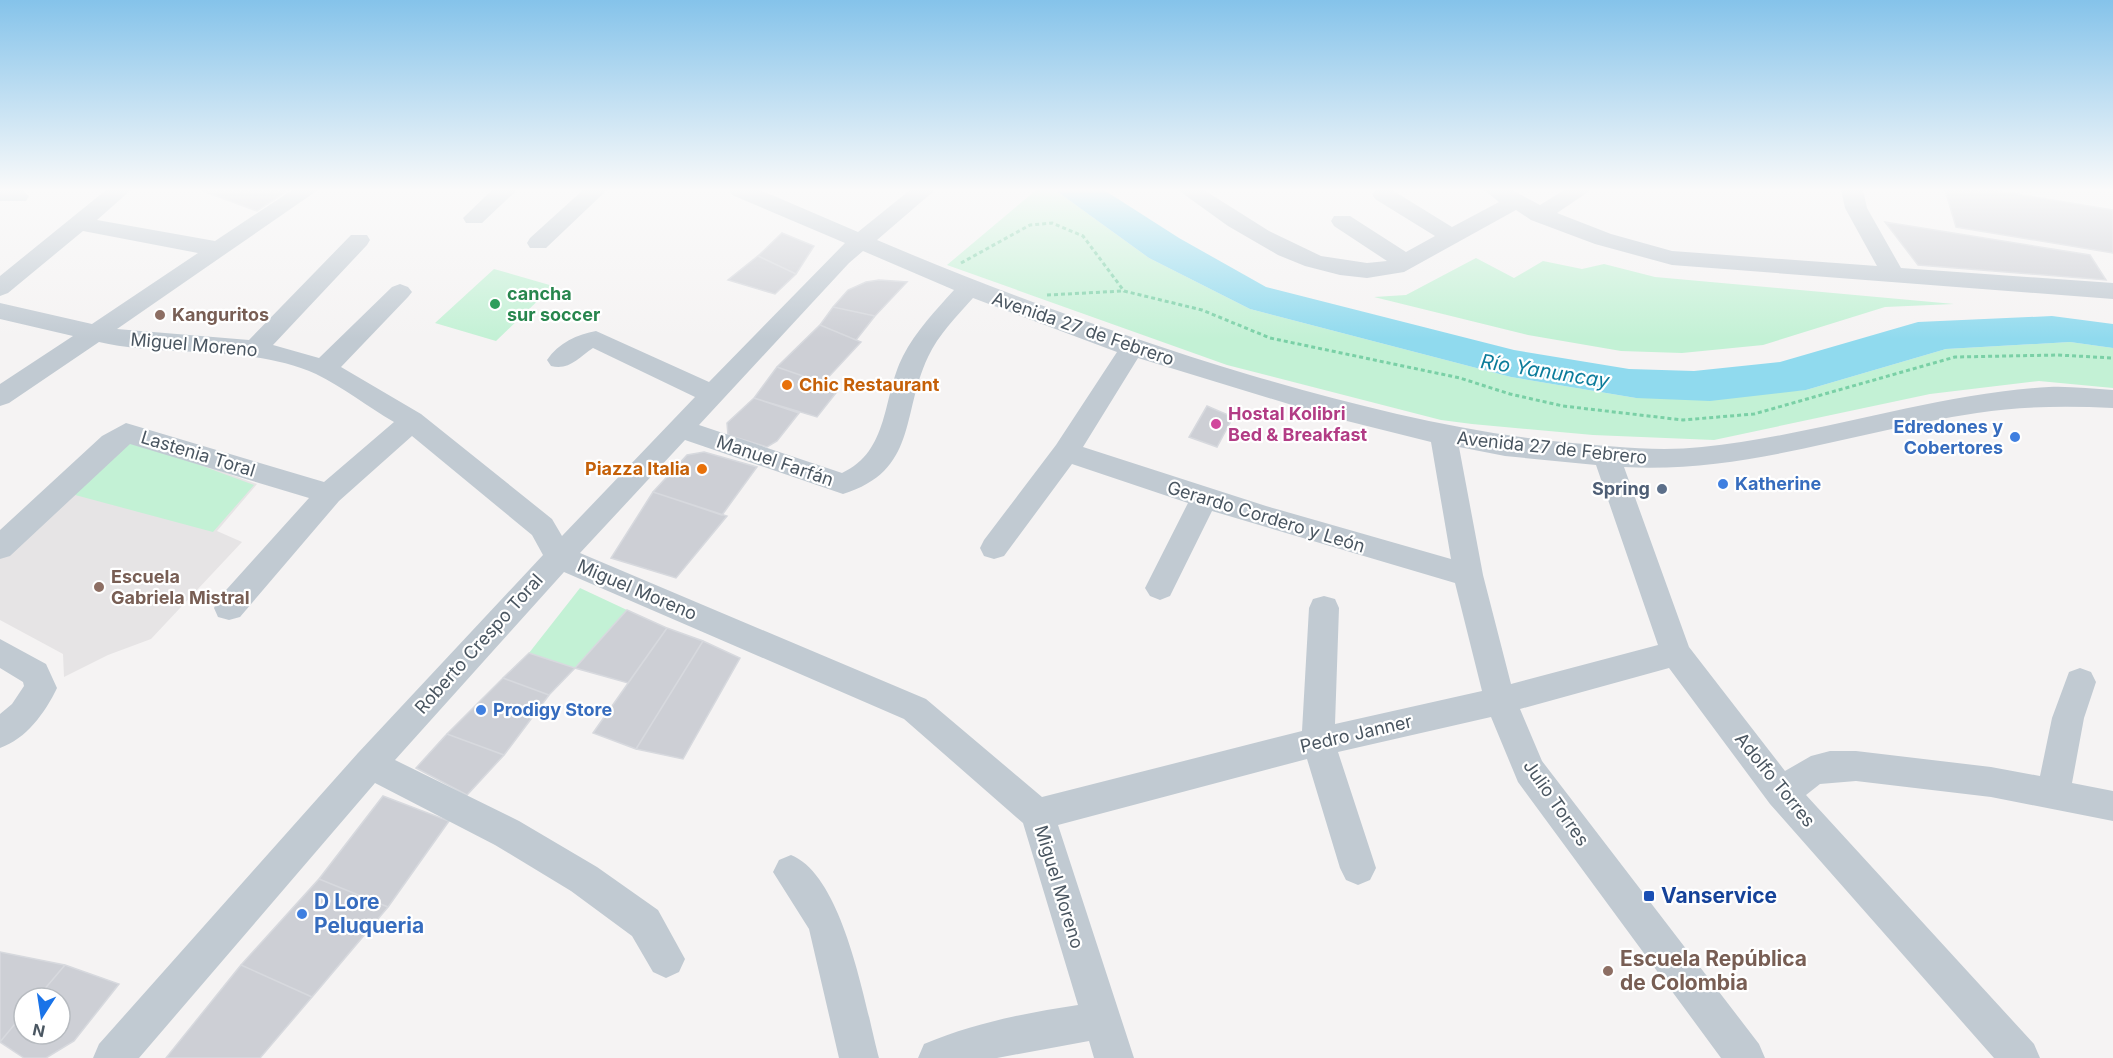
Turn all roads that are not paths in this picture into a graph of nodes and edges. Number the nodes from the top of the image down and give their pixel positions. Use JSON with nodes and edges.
{"nodes":[{"id":1,"x":62,"y":239,"type":"edge"},
{"id":2,"x":165,"y":239,"type":"edge"},
{"id":3,"x":233,"y":239,"type":"edge"},
{"id":4,"x":542,"y":239,"type":"edge"},
{"id":5,"x":850,"y":239,"type":"edge"},
{"id":6,"x":865,"y":239,"type":"edge"},
{"id":7,"x":1266,"y":239,"type":"edge"},
{"id":8,"x":1371,"y":239,"type":"edge"},
{"id":9,"x":1444,"y":239,"type":"edge"},
{"id":10,"x":1598,"y":239,"type":"edge"},
{"id":11,"x":1874,"y":239,"type":"edge"},
{"id":12,"x":359,"y":240,"type":"dead end"},
{"id":13,"x":538,"y":243,"type":"dead end"},
{"id":14,"x":860,"y":244,"type":"junction"},
{"id":15,"x":218,"y":249,"type":"junction"},
{"id":16,"x":1405,"y":261,"type":"junction"},
{"id":17,"x":1894,"y":275,"type":"junction"},
{"id":18,"x":963,"y":277,"type":"junction"},
{"id":19,"x":0,"y":288,"type":"edge"},
{"id":20,"x":2113,"y":291,"type":"edge"},
{"id":21,"x":400,"y":292,"type":"dead end"},
{"id":22,"x":0,"y":311,"type":"edge"},
{"id":23,"x":97,"y":331,"type":"junction"},
{"id":24,"x":1132,"y":348,"type":"junction"},
{"id":25,"x":255,"y":349,"type":"junction"},
{"id":26,"x":560,"y":360,"type":"dead end"},
{"id":27,"x":324,"y":368,"type":"junction"},
{"id":28,"x":713,"y":395,"type":"junction"},
{"id":29,"x":0,"y":397,"type":"edge"},
{"id":30,"x":2113,"y":399,"type":"edge"},
{"id":31,"x":412,"y":421,"type":"junction"},
{"id":32,"x":682,"y":429,"type":"junction"},
{"id":33,"x":1443,"y":435,"type":"junction"},
{"id":34,"x":1066,"y":452,"type":"junction"},
{"id":35,"x":1606,"y":456,"type":"junction"},
{"id":36,"x":329,"y":494,"type":"junction"},
{"id":37,"x":1204,"y":500,"type":"junction"},
{"id":38,"x":0,"y":548,"type":"edge"},
{"id":39,"x":994,"y":548,"type":"dead end"},
{"id":40,"x":559,"y":557,"type":"junction"},
{"id":41,"x":1468,"y":574,"type":"junction"},
{"id":42,"x":1160,"y":588,"type":"dead end"},
{"id":43,"x":229,"y":608,"type":"dead end"},
{"id":44,"x":1324,"y":608,"type":"dead end"},
{"id":45,"x":0,"y":652,"type":"edge"},
{"id":46,"x":1676,"y":653,"type":"junction"},
{"id":47,"x":2080,"y":682,"type":"dead end"},
{"id":48,"x":1500,"y":701,"type":"junction"},
{"id":49,"x":0,"y":734,"type":"edge"},
{"id":50,"x":1318,"y":742,"type":"junction"},
{"id":51,"x":370,"y":764,"type":"junction"},
{"id":52,"x":1782,"y":793,"type":"junction"},
{"id":53,"x":2053,"y":794,"type":"junction"},
{"id":54,"x":2111,"y":806,"type":"dead end"},
{"id":55,"x":1036,"y":814,"type":"junction"},
{"id":56,"x":1358,"y":868,"type":"dead end"},
{"id":57,"x":791,"y":872,"type":"dead end"},
{"id":58,"x":666,"y":959,"type":"dead end"},
{"id":59,"x":1101,"y":1020,"type":"junction"},
{"id":60,"x":113,"y":1058,"type":"edge"},
{"id":61,"x":860,"y":1058,"type":"edge"},
{"id":62,"x":938,"y":1058,"type":"edge"},
{"id":63,"x":1114,"y":1058,"type":"edge"},
{"id":64,"x":1745,"y":1058,"type":"edge"},
{"id":65,"x":2020,"y":1058,"type":"edge"}],
"edges":[{"from":1,"to":19,"type":"street"},
{"from":2,"to":15,"type":"street"},
{"from":3,"to":15,"type":"street"},
{"from":4,"to":13,"type":"street"},
{"from":5,"to":14,"type":"street","name":"Avenida 27 de Febrero"},
{"from":6,"to":14,"type":"street","name":"Roberto Crespo Toral"},
{"from":7,"to":16,"type":"street"},
{"from":8,"to":16,"type":"street"},
{"from":9,"to":16,"type":"street"},
{"from":10,"to":17,"type":"street"},
{"from":11,"to":17,"type":"street"},
{"from":12,"to":25,"type":"street"},
{"from":14,"to":18,"type":"street","name":"Avenida 27 de Febrero"},
{"from":14,"to":28,"type":"street","name":"Roberto Crespo Toral"},
{"from":15,"to":23,"type":"street"},
{"from":17,"to":20,"type":"street"},
{"from":18,"to":24,"type":"street","name":"Avenida 27 de Febrero"},
{"from":18,"to":32,"type":"street","name":"Manuel Farfán"},
{"from":21,"to":27,"type":"street"},
{"from":22,"to":23,"type":"street","name":"Miguel Moreno"},
{"from":23,"to":25,"type":"street","name":"Miguel Moreno"},
{"from":23,"to":29,"type":"street"},
{"from":24,"to":33,"type":"street","name":"Avenida 27 de Febrero"},
{"from":24,"to":34,"type":"street"},
{"from":25,"to":27,"type":"street","name":"Miguel Moreno"},
{"from":26,"to":28,"type":"street"},
{"from":27,"to":31,"type":"street","name":"Miguel Moreno"},
{"from":28,"to":32,"type":"street","name":"Roberto Crespo Toral"},
{"from":30,"to":35,"type":"street","name":"Avenida 27 de Febrero"},
{"from":31,"to":36,"type":"street"},
{"from":31,"to":40,"type":"street","name":"Miguel Moreno"},
{"from":32,"to":40,"type":"street","name":"Roberto Crespo Toral"},
{"from":33,"to":35,"type":"street","name":"Avenida 27 de Febrero"},
{"from":33,"to":41,"type":"street","name":"Julio Torres"},
{"from":34,"to":37,"type":"street","name":"Gerardo Cordero y León"},
{"from":34,"to":39,"type":"street"},
{"from":35,"to":46,"type":"street","name":"Adolfo Torres"},
{"from":36,"to":38,"type":"street","name":"Lastenia Toral"},
{"from":36,"to":43,"type":"street"},
{"from":37,"to":41,"type":"street","name":"Gerardo Cordero y León"},
{"from":37,"to":42,"type":"street"},
{"from":40,"to":51,"type":"street","name":"Roberto Crespo Toral"},
{"from":40,"to":55,"type":"street","name":"Miguel Moreno"},
{"from":41,"to":48,"type":"street","name":"Julio Torres"},
{"from":44,"to":50,"type":"street"},
{"from":45,"to":49,"type":"street"},
{"from":46,"to":48,"type":"street","name":"Pedro Janner"},
{"from":46,"to":52,"type":"street","name":"Adolfo Torres"},
{"from":47,"to":53,"type":"street"},
{"from":48,"to":50,"type":"street","name":"Pedro Janner"},
{"from":48,"to":64,"type":"street","name":"Julio Torres"},
{"from":50,"to":55,"type":"street","name":"Pedro Janner"},
{"from":50,"to":56,"type":"street"},
{"from":51,"to":58,"type":"street"},
{"from":51,"to":60,"type":"street","name":"Roberto Crespo Toral"},
{"from":52,"to":53,"type":"street"},
{"from":52,"to":65,"type":"street","name":"Adolfo Torres"},
{"from":53,"to":54,"type":"street"},
{"from":55,"to":59,"type":"street","name":"Miguel Moreno"},
{"from":57,"to":61,"type":"street"},
{"from":59,"to":62,"type":"street"},
{"from":59,"to":63,"type":"street","name":"Miguel Moreno"}]}
